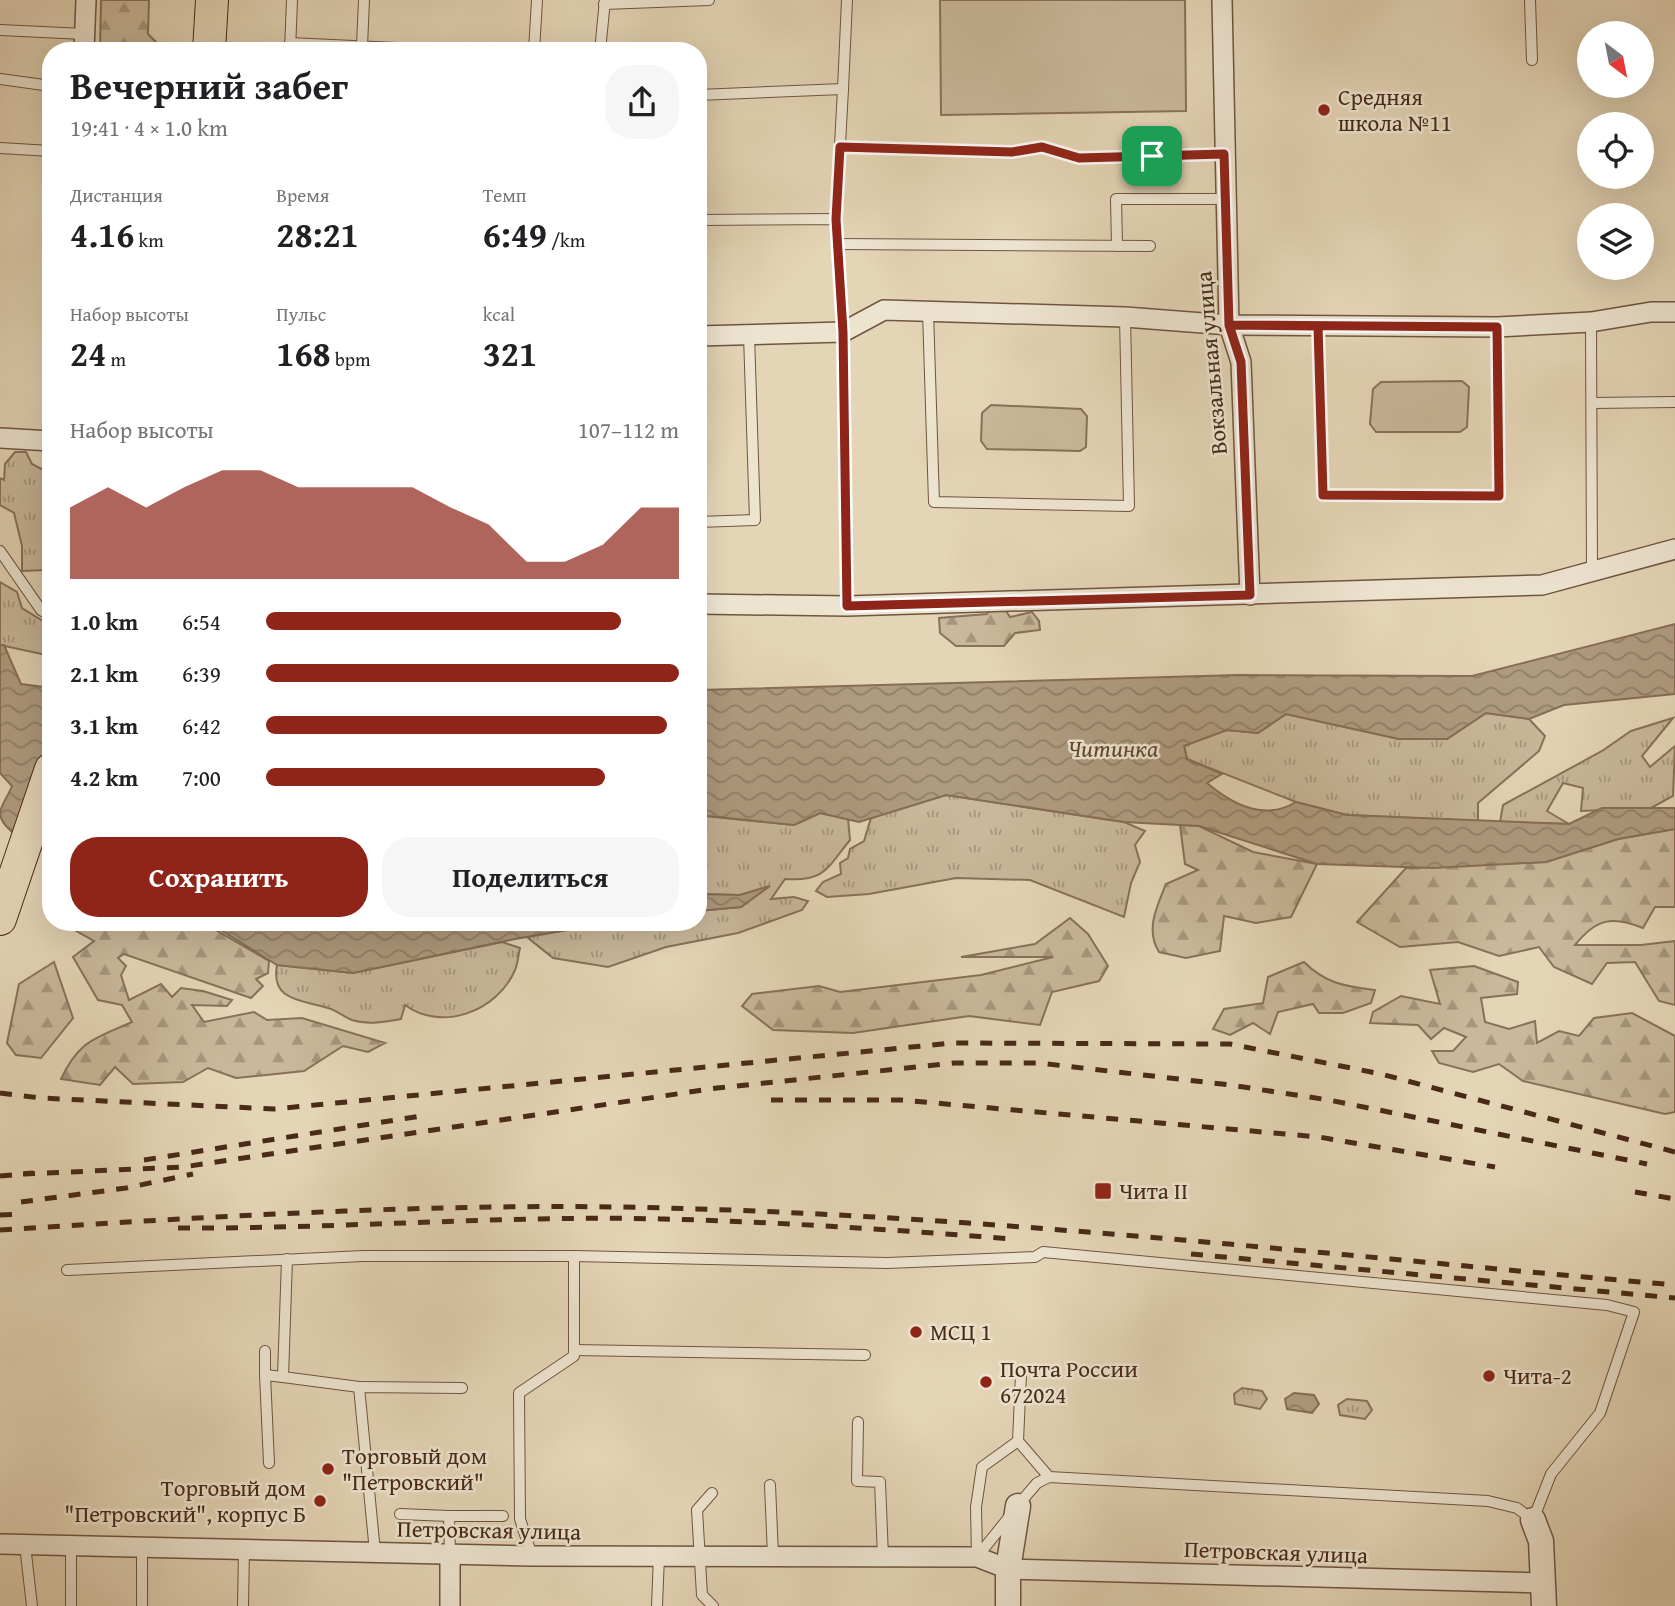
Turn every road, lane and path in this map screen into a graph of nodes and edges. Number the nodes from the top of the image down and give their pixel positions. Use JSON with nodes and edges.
{"nodes":[{"id":1,"x":86,"y":0,"type":"edge"},
{"id":2,"x":212,"y":0,"type":"edge"},
{"id":3,"x":292,"y":0,"type":"edge"},
{"id":4,"x":364,"y":0,"type":"edge"},
{"id":5,"x":537,"y":0,"type":"edge"},
{"id":6,"x":709,"y":0,"type":"edge"},
{"id":7,"x":847,"y":0,"type":"edge"},
{"id":8,"x":1222,"y":0,"type":"edge"},
{"id":9,"x":1530,"y":0,"type":"edge"},
{"id":10,"x":604,"y":2,"type":"edge"},
{"id":11,"x":0,"y":30,"type":"edge"},
{"id":12,"x":84,"y":42,"type":"edge"},
{"id":13,"x":210,"y":42,"type":"edge"},
{"id":14,"x":290,"y":42,"type":"edge"},
{"id":15,"x":362,"y":42,"type":"edge"},
{"id":16,"x":535,"y":42,"type":"edge"},
{"id":17,"x":601,"y":42,"type":"edge"},
{"id":18,"x":1532,"y":60,"type":"dead end"},
{"id":19,"x":0,"y":79,"type":"edge"},
{"id":20,"x":42,"y":85,"type":"edge"},
{"id":21,"x":843,"y":89,"type":"junction"},
{"id":22,"x":707,"y":95,"type":"edge"},
{"id":23,"x":840,"y":147,"type":"junction"},
{"id":24,"x":0,"y":148,"type":"edge"},
{"id":25,"x":42,"y":151,"type":"edge"},
{"id":26,"x":1224,"y":154,"type":"junction"},
{"id":27,"x":1225,"y":199,"type":"junction"},
{"id":28,"x":836,"y":219,"type":"junction"},
{"id":29,"x":707,"y":220,"type":"edge"},
{"id":30,"x":838,"y":244,"type":"junction"},
{"id":31,"x":1117,"y":246,"type":"junction"},
{"id":32,"x":1150,"y":246,"type":"dead end"},
{"id":33,"x":928,"y":311,"type":"junction"},
{"id":34,"x":1675,"y":312,"type":"edge"},
{"id":35,"x":1125,"y":317,"type":"junction"},
{"id":36,"x":1591,"y":322,"type":"junction"},
{"id":37,"x":1229,"y":325,"type":"junction"},
{"id":38,"x":1318,"y":326,"type":"junction"},
{"id":39,"x":1497,"y":327,"type":"junction"},
{"id":40,"x":843,"y":332,"type":"junction"},
{"id":41,"x":749,"y":335,"type":"junction"},
{"id":42,"x":707,"y":336,"type":"edge"},
{"id":43,"x":1675,"y":402,"type":"edge"},
{"id":44,"x":1592,"y":403,"type":"junction"},
{"id":45,"x":0,"y":438,"type":"edge"},
{"id":46,"x":42,"y":440,"type":"edge"},
{"id":47,"x":707,"y":522,"type":"edge"},
{"id":48,"x":1675,"y":549,"type":"edge"},
{"id":49,"x":0,"y":551,"type":"edge"},
{"id":50,"x":1592,"y":572,"type":"junction"},
{"id":51,"x":1250,"y":595,"type":"junction"},
{"id":52,"x":707,"y":604,"type":"edge"},
{"id":53,"x":847,"y":606,"type":"junction"},
{"id":54,"x":42,"y":611,"type":"edge"},
{"id":55,"x":42,"y":795,"type":"edge"},
{"id":56,"x":0,"y":919,"type":"edge"},
{"id":57,"x":574,"y":1256,"type":"junction"},
{"id":58,"x":287,"y":1259,"type":"junction"},
{"id":59,"x":67,"y":1270,"type":"dead end"},
{"id":60,"x":574,"y":1350,"type":"junction"},
{"id":61,"x":265,"y":1351,"type":"dead end"},
{"id":62,"x":865,"y":1355,"type":"dead end"},
{"id":63,"x":1021,"y":1374,"type":"dead end"},
{"id":64,"x":265,"y":1375,"type":"junction"},
{"id":65,"x":283,"y":1377,"type":"junction"},
{"id":66,"x":359,"y":1387,"type":"junction"},
{"id":67,"x":462,"y":1388,"type":"dead end"},
{"id":68,"x":858,"y":1422,"type":"dead end"},
{"id":69,"x":1018,"y":1441,"type":"junction"},
{"id":70,"x":269,"y":1463,"type":"dead end"},
{"id":71,"x":1049,"y":1477,"type":"junction"},
{"id":72,"x":769,"y":1485,"type":"dead end"},
{"id":73,"x":712,"y":1493,"type":"dead end"},
{"id":74,"x":1018,"y":1506,"type":"junction"},
{"id":75,"x":400,"y":1514,"type":"dead end"},
{"id":76,"x":503,"y":1516,"type":"dead end"},
{"id":77,"x":449,"y":1517,"type":"junction"},
{"id":78,"x":1533,"y":1520,"type":"junction"},
{"id":79,"x":0,"y":1544,"type":"edge"},
{"id":80,"x":25,"y":1545,"type":"junction"},
{"id":81,"x":71,"y":1546,"type":"junction"},
{"id":82,"x":142,"y":1547,"type":"junction"},
{"id":83,"x":244,"y":1549,"type":"junction"},
{"id":84,"x":375,"y":1552,"type":"junction"},
{"id":85,"x":450,"y":1555,"type":"junction"},
{"id":86,"x":532,"y":1556,"type":"junction"},
{"id":87,"x":659,"y":1556,"type":"junction"},
{"id":88,"x":701,"y":1556,"type":"junction"},
{"id":89,"x":773,"y":1556,"type":"junction"},
{"id":90,"x":883,"y":1557,"type":"junction"},
{"id":91,"x":978,"y":1557,"type":"junction"},
{"id":92,"x":1008,"y":1569,"type":"junction"},
{"id":93,"x":1543,"y":1595,"type":"edge"},
{"id":94,"x":32,"y":1606,"type":"edge"},
{"id":95,"x":71,"y":1606,"type":"edge"},
{"id":96,"x":142,"y":1606,"type":"edge"},
{"id":97,"x":243,"y":1606,"type":"edge"},
{"id":98,"x":450,"y":1606,"type":"edge"},
{"id":99,"x":657,"y":1606,"type":"edge"},
{"id":100,"x":713,"y":1606,"type":"edge"},
{"id":101,"x":1008,"y":1606,"type":"edge"}],
"edges":[{"from":1,"to":12,"type":"street"},
{"from":2,"to":13,"type":"main road"},
{"from":3,"to":14,"type":"lane"},
{"from":4,"to":15,"type":"lane"},
{"from":5,"to":16,"type":"lane"},
{"from":6,"to":10,"type":"lane"},
{"from":7,"to":21,"type":"lane"},
{"from":8,"to":26,"type":"street","name":"Вокзальная улица"},
{"from":9,"to":18,"type":"lane"},
{"from":10,"to":17,"type":"lane"},
{"from":11,"to":12,"type":"lane"},
{"from":19,"to":20,"type":"lane"},
{"from":21,"to":22,"type":"lane"},
{"from":21,"to":23,"type":"lane"},
{"from":23,"to":26,"type":"lane"},
{"from":23,"to":28,"type":"lane"},
{"from":24,"to":25,"type":"lane"},
{"from":26,"to":27,"type":"street","name":"Вокзальная улица"},
{"from":27,"to":31,"type":"lane"},
{"from":27,"to":37,"type":"street","name":"Вокзальная улица"},
{"from":28,"to":29,"type":"lane"},
{"from":28,"to":30,"type":"lane"},
{"from":30,"to":31,"type":"lane"},
{"from":30,"to":40,"type":"lane"},
{"from":31,"to":32,"type":"lane"},
{"from":33,"to":35,"type":"street"},
{"from":33,"to":35,"type":"lane"},
{"from":33,"to":40,"type":"street"},
{"from":34,"to":36,"type":"street"},
{"from":35,"to":37,"type":"street"},
{"from":36,"to":39,"type":"street"},
{"from":36,"to":44,"type":"lane"},
{"from":37,"to":38,"type":"street"},
{"from":37,"to":51,"type":"street","name":"Вокзальная улица"},
{"from":38,"to":39,"type":"street"},
{"from":38,"to":39,"type":"lane"},
{"from":40,"to":41,"type":"street"},
{"from":40,"to":53,"type":"lane"},
{"from":41,"to":42,"type":"street"},
{"from":41,"to":47,"type":"lane"},
{"from":43,"to":44,"type":"lane"},
{"from":44,"to":50,"type":"lane"},
{"from":45,"to":46,"type":"street"},
{"from":48,"to":50,"type":"street"},
{"from":49,"to":54,"type":"lane"},
{"from":50,"to":51,"type":"street"},
{"from":51,"to":53,"type":"street"},
{"from":52,"to":53,"type":"street"},
{"from":55,"to":56,"type":"main road"},
{"from":57,"to":58,"type":"lane"},
{"from":57,"to":60,"type":"lane"},
{"from":57,"to":78,"type":"lane"},
{"from":58,"to":59,"type":"lane"},
{"from":58,"to":65,"type":"lane"},
{"from":60,"to":62,"type":"lane"},
{"from":60,"to":86,"type":"lane"},
{"from":61,"to":64,"type":"lane"},
{"from":63,"to":69,"type":"lane"},
{"from":64,"to":65,"type":"lane"},
{"from":64,"to":70,"type":"lane"},
{"from":65,"to":66,"type":"lane"},
{"from":66,"to":67,"type":"lane"},
{"from":66,"to":84,"type":"lane"},
{"from":68,"to":90,"type":"lane"},
{"from":69,"to":71,"type":"lane"},
{"from":69,"to":91,"type":"lane"},
{"from":71,"to":74,"type":"lane"},
{"from":71,"to":78,"type":"lane"},
{"from":72,"to":89,"type":"lane"},
{"from":73,"to":88,"type":"lane"},
{"from":74,"to":91,"type":"lane"},
{"from":74,"to":92,"type":"street"},
{"from":75,"to":77,"type":"lane"},
{"from":76,"to":77,"type":"lane"},
{"from":77,"to":85,"type":"lane"},
{"from":78,"to":93,"type":"street"},
{"from":79,"to":80,"type":"street","name":"Петровская улица"},
{"from":80,"to":81,"type":"street","name":"Петровская улица"},
{"from":80,"to":94,"type":"lane"},
{"from":81,"to":82,"type":"street","name":"Петровская улица"},
{"from":81,"to":95,"type":"lane"},
{"from":82,"to":83,"type":"street","name":"Петровская улица"},
{"from":82,"to":96,"type":"lane"},
{"from":83,"to":84,"type":"street","name":"Петровская улица"},
{"from":83,"to":97,"type":"lane"},
{"from":84,"to":85,"type":"street","name":"Петровская улица"},
{"from":85,"to":86,"type":"street","name":"Петровская улица"},
{"from":85,"to":98,"type":"street"},
{"from":86,"to":87,"type":"street","name":"Петровская улица"},
{"from":87,"to":88,"type":"street","name":"Петровская улица"},
{"from":87,"to":99,"type":"lane"},
{"from":88,"to":89,"type":"street","name":"Петровская улица"},
{"from":88,"to":100,"type":"lane"},
{"from":89,"to":90,"type":"street","name":"Петровская улица"},
{"from":90,"to":91,"type":"street","name":"Петровская улица"},
{"from":91,"to":92,"type":"street"},
{"from":92,"to":93,"type":"street","name":"Петровская улица"},
{"from":92,"to":101,"type":"street"}]}
